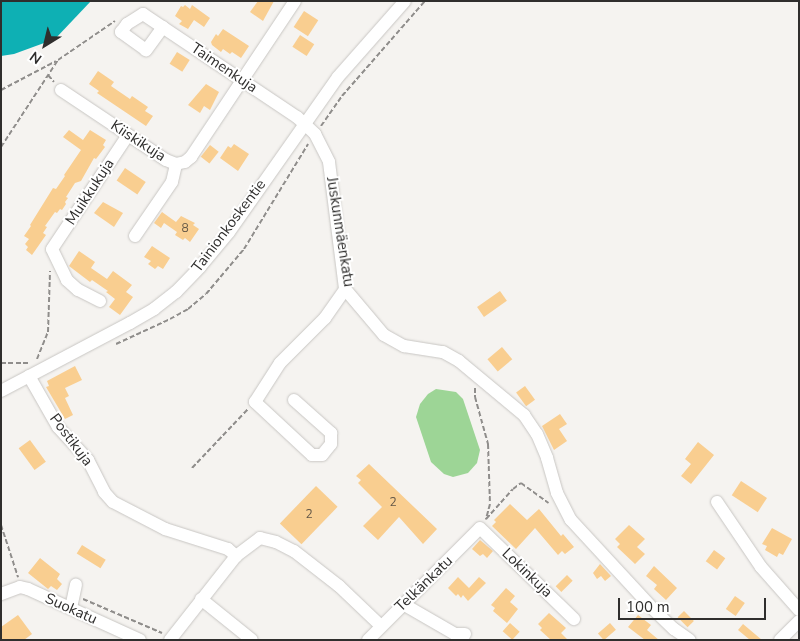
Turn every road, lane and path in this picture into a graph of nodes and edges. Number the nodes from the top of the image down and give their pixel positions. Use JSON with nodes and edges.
{"nodes":[{"id":1,"x":295,"y":1,"type":"edge"},
{"id":2,"x":405,"y":1,"type":"edge"},
{"id":3,"x":425,"y":1,"type":"edge"},
{"id":4,"x":118,"y":19,"type":"dead end"},
{"id":5,"x":162,"y":27,"type":"junction"},
{"id":6,"x":58,"y":60,"type":"junction"},
{"id":7,"x":242,"y":80,"type":"junction"},
{"id":8,"x":1,"y":90,"type":"edge"},
{"id":9,"x":60,"y":90,"type":"dead end"},
{"id":10,"x":305,"y":123,"type":"junction"},
{"id":11,"x":128,"y":134,"type":"junction"},
{"id":12,"x":315,"y":134,"type":"junction"},
{"id":13,"x":1,"y":147,"type":"edge"},
{"id":14,"x":306,"y":147,"type":"dead end"},
{"id":15,"x":312,"y":151,"type":"dead end"},
{"id":16,"x":176,"y":164,"type":"junction"},
{"id":17,"x":135,"y":236,"type":"dead end"},
{"id":18,"x":50,"y":267,"type":"dead end"},
{"id":19,"x":345,"y":289,"type":"junction"},
{"id":20,"x":100,"y":302,"type":"dead end"},
{"id":21,"x":1,"y":363,"type":"edge"},
{"id":22,"x":29,"y":376,"type":"junction"},
{"id":23,"x":476,"y":376,"type":"junction"},
{"id":24,"x":1,"y":391,"type":"edge"},
{"id":25,"x":294,"y":400,"type":"dead end"},
{"id":26,"x":255,"y":402,"type":"junction"},
{"id":27,"x":192,"y":468,"type":"dead end"},
{"id":28,"x":717,"y":502,"type":"dead end"},
{"id":29,"x":553,"y":506,"type":"dead end"},
{"id":30,"x":483,"y":524,"type":"junction"},
{"id":31,"x":1,"y":525,"type":"edge"},
{"id":32,"x":236,"y":556,"type":"junction"},
{"id":33,"x":76,"y":585,"type":"dead end"},
{"id":34,"x":20,"y":587,"type":"junction"},
{"id":35,"x":1,"y":594,"type":"edge"},
{"id":36,"x":201,"y":598,"type":"junction"},
{"id":37,"x":403,"y":604,"type":"junction"},
{"id":38,"x":71,"y":608,"type":"junction"},
{"id":39,"x":799,"y":610,"type":"edge"},
{"id":40,"x":574,"y":619,"type":"dead end"},
{"id":41,"x":799,"y":621,"type":"edge"},
{"id":42,"x":381,"y":626,"type":"junction"},
{"id":43,"x":465,"y":634,"type":"dead end"},
{"id":44,"x":140,"y":640,"type":"edge"},
{"id":45,"x":170,"y":640,"type":"edge"},
{"id":46,"x":252,"y":640,"type":"edge"},
{"id":47,"x":368,"y":640,"type":"edge"},
{"id":48,"x":690,"y":640,"type":"edge"},
{"id":49,"x":780,"y":640,"type":"edge"}],
"edges":[{"from":1,"to":7,"type":"street","name":"Kiiskikuja"},
{"from":2,"to":10,"type":"street","name":"Tainionkoskentie"},
{"from":3,"to":12,"type":"path"},
{"from":4,"to":6,"type":"path"},
{"from":5,"to":5,"type":"street","name":"Taimenkuja"},
{"from":5,"to":7,"type":"street","name":"Taimenkuja"},
{"from":6,"to":8,"type":"path"},
{"from":6,"to":13,"type":"path"},
{"from":7,"to":10,"type":"street","name":"Taimenkuja"},
{"from":7,"to":16,"type":"street","name":"Kiiskikuja"},
{"from":9,"to":11,"type":"street","name":"Kiiskikuja"},
{"from":10,"to":12,"type":"street","name":"Juskunmäenkatu"},
{"from":10,"to":22,"type":"street","name":"Tainionkoskentie"},
{"from":11,"to":16,"type":"street","name":"Kiiskikuja"},
{"from":11,"to":20,"type":"street","name":"Muikkukuja"},
{"from":12,"to":19,"type":"street","name":"Juskunmäenkatu"},
{"from":14,"to":15,"type":"path"},
{"from":16,"to":17,"type":"street"},
{"from":18,"to":21,"type":"path"},
{"from":19,"to":23,"type":"street","name":"Juskunmäenkatu"},
{"from":19,"to":26,"type":"street"},
{"from":22,"to":24,"type":"street","name":"Tainionkoskentie"},
{"from":22,"to":32,"type":"street","name":"Postikuja"},
{"from":23,"to":30,"type":"path"},
{"from":23,"to":48,"type":"street","name":"Juskunmäenkatu"},
{"from":25,"to":26,"type":"street"},
{"from":26,"to":27,"type":"path"},
{"from":28,"to":39,"type":"street"},
{"from":29,"to":30,"type":"path"},
{"from":30,"to":37,"type":"street","name":"Telkänkatu"},
{"from":30,"to":40,"type":"street","name":"Lokinkuja"},
{"from":31,"to":34,"type":"path"},
{"from":32,"to":36,"type":"street"},
{"from":32,"to":42,"type":"street"},
{"from":33,"to":38,"type":"street"},
{"from":34,"to":35,"type":"street"},
{"from":34,"to":38,"type":"street","name":"Suokatu"},
{"from":36,"to":45,"type":"street"},
{"from":36,"to":46,"type":"street"},
{"from":37,"to":42,"type":"street","name":"Telkänkatu"},
{"from":37,"to":43,"type":"street"},
{"from":38,"to":44,"type":"street","name":"Suokatu"},
{"from":41,"to":49,"type":"street"},
{"from":42,"to":47,"type":"street","name":"Telkänkatu"}]}
